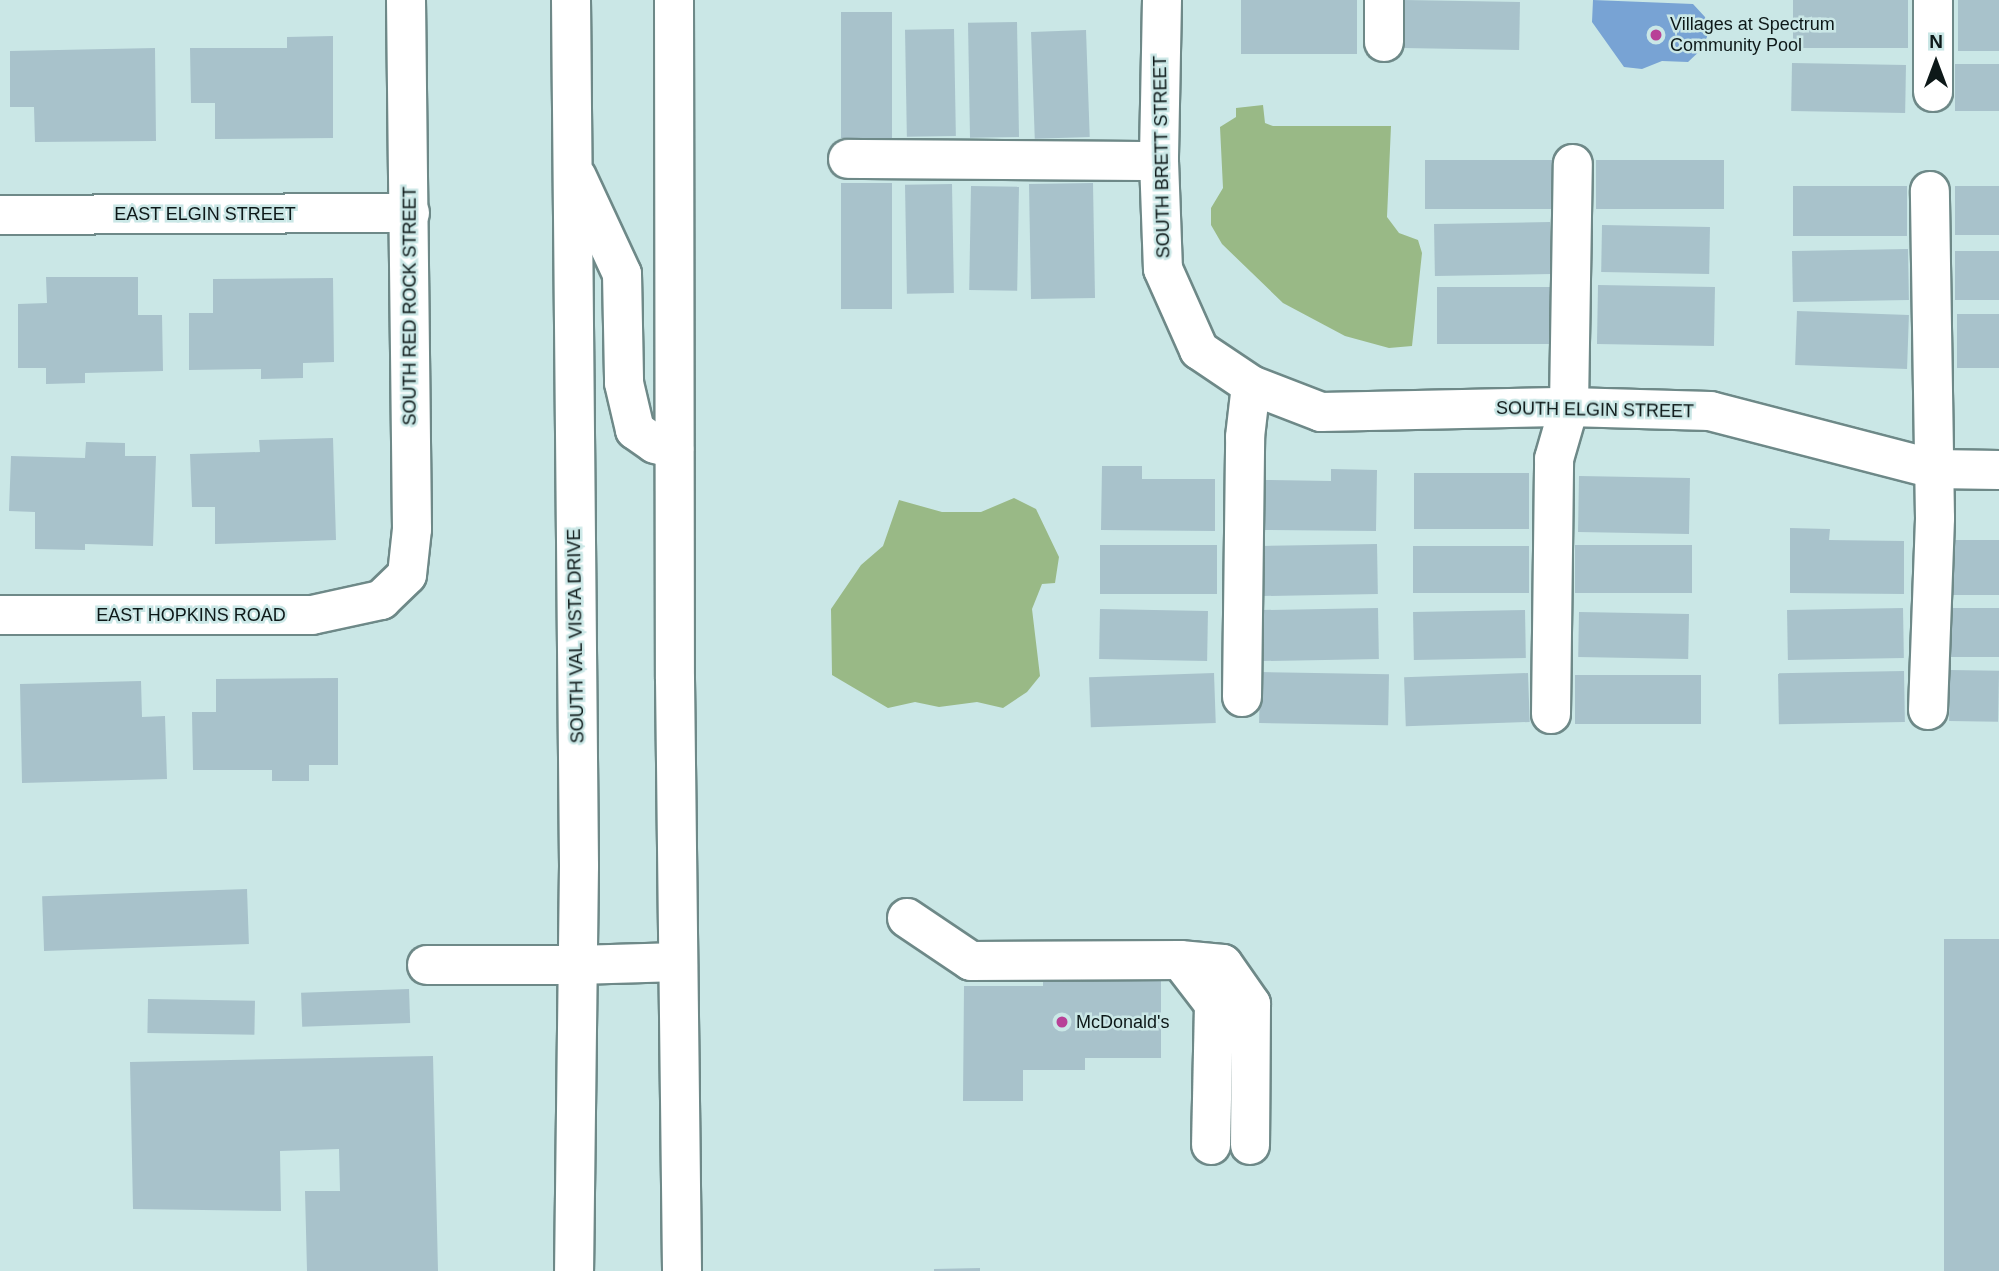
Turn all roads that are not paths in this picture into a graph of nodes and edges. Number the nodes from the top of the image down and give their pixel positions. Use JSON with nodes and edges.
{"nodes":[{"id":1,"x":406,"y":0,"type":"edge"},
{"id":2,"x":571,"y":0,"type":"edge"},
{"id":3,"x":674,"y":0,"type":"edge"},
{"id":4,"x":1162,"y":0,"type":"edge"},
{"id":5,"x":1384,"y":0,"type":"edge"},
{"id":6,"x":1933,"y":0,"type":"edge"},
{"id":7,"x":1384,"y":42,"type":"dead end"},
{"id":8,"x":1933,"y":92,"type":"dead end"},
{"id":9,"x":848,"y":159,"type":"dead end"},
{"id":10,"x":1159,"y":161,"type":"junction"},
{"id":11,"x":1573,"y":164,"type":"dead end"},
{"id":12,"x":571,"y":165,"type":"junction"},
{"id":13,"x":1930,"y":191,"type":"dead end"},
{"id":14,"x":410,"y":213,"type":"junction"},
{"id":15,"x":0,"y":215,"type":"edge"},
{"id":16,"x":1199,"y":349,"type":"joint"},
{"id":17,"x":1251,"y":385,"type":"junction"},
{"id":18,"x":1569,"y":407,"type":"junction"},
{"id":19,"x":674,"y":449,"type":"junction"},
{"id":20,"x":1935,"y":469,"type":"junction"},
{"id":21,"x":1999,"y":470,"type":"edge"},
{"id":22,"x":381,"y":600,"type":"joint"},
{"id":23,"x":0,"y":615,"type":"edge"},
{"id":24,"x":1242,"y":697,"type":"dead end"},
{"id":25,"x":1928,"y":710,"type":"dead end"},
{"id":26,"x":1551,"y":714,"type":"dead end"},
{"id":27,"x":907,"y":918,"type":"dead end"},
{"id":28,"x":1180,"y":960,"type":"junction"},
{"id":29,"x":678,"y":962,"type":"junction"},
{"id":30,"x":427,"y":965,"type":"dead end"},
{"id":31,"x":578,"y":965,"type":"junction"},
{"id":32,"x":1211,"y":1145,"type":"dead end"},
{"id":33,"x":1250,"y":1145,"type":"dead end"},
{"id":34,"x":574,"y":1271,"type":"edge"},
{"id":35,"x":682,"y":1271,"type":"edge"}],
"edges":[{"from":1,"to":14,"type":"main road","name":"SOUTH RED ROCK STREET"},
{"from":2,"to":12,"type":"main road","name":"SOUTH VAL VISTA DRIVE"},
{"from":3,"to":19,"type":"main road"},
{"from":4,"to":10,"type":"main road","name":"SOUTH BRETT STREET"},
{"from":5,"to":7,"type":"main road"},
{"from":6,"to":8,"type":"main road"},
{"from":9,"to":10,"type":"main road"},
{"from":10,"to":16,"type":"main road","name":"SOUTH BRETT STREET"},
{"from":11,"to":18,"type":"main road"},
{"from":12,"to":19,"type":"main road"},
{"from":12,"to":31,"type":"main road","name":"SOUTH VAL VISTA DRIVE"},
{"from":13,"to":20,"type":"main road"},
{"from":14,"to":15,"type":"main road","name":"EAST ELGIN STREET"},
{"from":14,"to":22,"type":"main road","name":"SOUTH RED ROCK STREET"},
{"from":16,"to":17,"type":"main road","name":"SOUTH ELGIN STREET"},
{"from":17,"to":18,"type":"main road","name":"SOUTH ELGIN STREET"},
{"from":17,"to":24,"type":"main road"},
{"from":18,"to":20,"type":"main road","name":"SOUTH ELGIN STREET"},
{"from":18,"to":26,"type":"main road"},
{"from":19,"to":29,"type":"main road"},
{"from":20,"to":21,"type":"main road","name":"SOUTH ELGIN STREET"},
{"from":20,"to":25,"type":"main road"},
{"from":22,"to":23,"type":"main road","name":"EAST HOPKINS ROAD"},
{"from":27,"to":28,"type":"main road"},
{"from":28,"to":32,"type":"main road"},
{"from":28,"to":33,"type":"main road"},
{"from":29,"to":31,"type":"main road"},
{"from":29,"to":35,"type":"main road"},
{"from":30,"to":31,"type":"main road"},
{"from":31,"to":34,"type":"main road","name":"SOUTH VAL VISTA DRIVE"}]}
